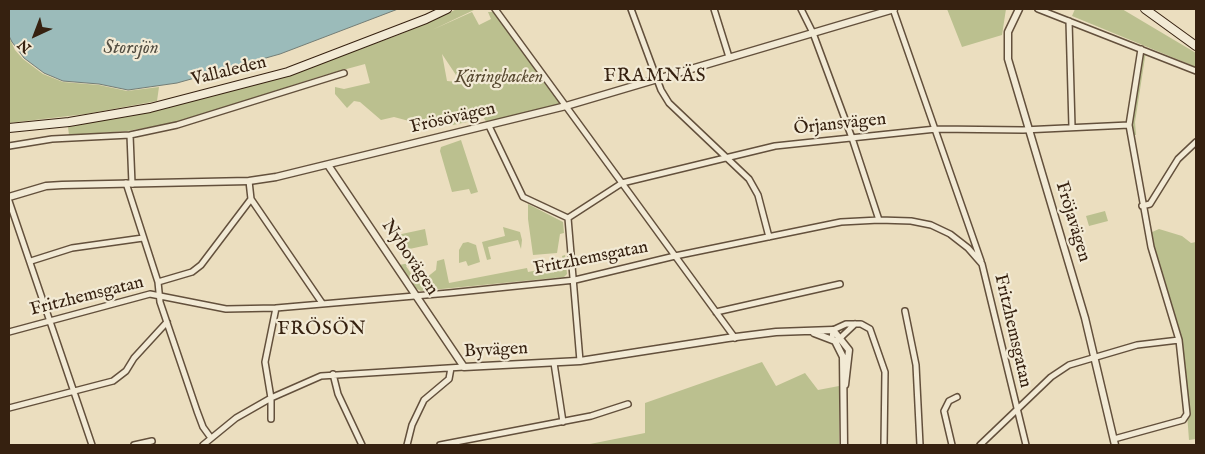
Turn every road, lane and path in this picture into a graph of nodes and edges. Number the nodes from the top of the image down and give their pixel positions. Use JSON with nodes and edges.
{"nodes":[{"id":1,"x":447,"y":9,"type":"edge"},
{"id":2,"x":495,"y":9,"type":"edge"},
{"id":3,"x":631,"y":9,"type":"edge"},
{"id":4,"x":714,"y":9,"type":"edge"},
{"id":5,"x":800,"y":9,"type":"edge"},
{"id":6,"x":891,"y":9,"type":"edge"},
{"id":7,"x":1019,"y":9,"type":"edge"},
{"id":8,"x":1038,"y":9,"type":"edge"},
{"id":9,"x":1145,"y":9,"type":"edge"},
{"id":10,"x":1070,"y":21,"type":"junction"},
{"id":11,"x":813,"y":33,"type":"junction"},
{"id":12,"x":1196,"y":46,"type":"edge"},
{"id":13,"x":1141,"y":50,"type":"junction"},
{"id":14,"x":729,"y":58,"type":"junction"},
{"id":15,"x":1196,"y":71,"type":"edge"},
{"id":16,"x":344,"y":73,"type":"dead end"},
{"id":17,"x":656,"y":79,"type":"junction"},
{"id":18,"x":566,"y":106,"type":"junction"},
{"id":19,"x":1129,"y":124,"type":"junction"},
{"id":20,"x":489,"y":126,"type":"junction"},
{"id":21,"x":1072,"y":127,"type":"junction"},
{"id":22,"x":9,"y":128,"type":"edge"},
{"id":23,"x":936,"y":129,"type":"junction"},
{"id":24,"x":1029,"y":130,"type":"junction"},
{"id":25,"x":130,"y":135,"type":"junction"},
{"id":26,"x":852,"y":138,"type":"junction"},
{"id":27,"x":1196,"y":142,"type":"edge"},
{"id":28,"x":9,"y":146,"type":"edge"},
{"id":29,"x":726,"y":156,"type":"junction"},
{"id":30,"x":328,"y":165,"type":"junction"},
{"id":31,"x":249,"y":181,"type":"junction"},
{"id":32,"x":622,"y":183,"type":"junction"},
{"id":33,"x":129,"y":184,"type":"junction"},
{"id":34,"x":9,"y":197,"type":"edge"},
{"id":35,"x":251,"y":199,"type":"junction"},
{"id":36,"x":9,"y":201,"type":"edge"},
{"id":37,"x":1142,"y":206,"type":"junction"},
{"id":38,"x":568,"y":218,"type":"junction"},
{"id":39,"x":879,"y":220,"type":"junction"},
{"id":40,"x":769,"y":236,"type":"junction"},
{"id":41,"x":143,"y":238,"type":"junction"},
{"id":42,"x":675,"y":256,"type":"junction"},
{"id":43,"x":31,"y":261,"type":"junction"},
{"id":44,"x":982,"y":264,"type":"junction"},
{"id":45,"x":575,"y":280,"type":"junction"},
{"id":46,"x":158,"y":282,"type":"junction"},
{"id":47,"x":840,"y":284,"type":"dead end"},
{"id":48,"x":159,"y":294,"type":"junction"},
{"id":49,"x":416,"y":296,"type":"junction"},
{"id":50,"x":322,"y":303,"type":"junction"},
{"id":51,"x":276,"y":308,"type":"junction"},
{"id":52,"x":905,"y":311,"type":"dead end"},
{"id":53,"x":716,"y":312,"type":"junction"},
{"id":54,"x":50,"y":320,"type":"junction"},
{"id":55,"x":167,"y":322,"type":"junction"},
{"id":56,"x":855,"y":324,"type":"junction"},
{"id":57,"x":834,"y":330,"type":"junction"},
{"id":58,"x":809,"y":331,"type":"junction"},
{"id":59,"x":9,"y":332,"type":"edge"},
{"id":60,"x":735,"y":338,"type":"junction"},
{"id":61,"x":836,"y":340,"type":"junction"},
{"id":62,"x":1179,"y":340,"type":"junction"},
{"id":63,"x":1095,"y":356,"type":"junction"},
{"id":64,"x":580,"y":361,"type":"junction"},
{"id":65,"x":554,"y":363,"type":"junction"},
{"id":66,"x":464,"y":367,"type":"junction"},
{"id":67,"x":451,"y":368,"type":"junction"},
{"id":68,"x":333,"y":374,"type":"junction"},
{"id":69,"x":74,"y":392,"type":"junction"},
{"id":70,"x":957,"y":397,"type":"dead end"},
{"id":71,"x":271,"y":398,"type":"junction"},
{"id":72,"x":628,"y":404,"type":"dead end"},
{"id":73,"x":9,"y":408,"type":"edge"},
{"id":74,"x":1016,"y":409,"type":"junction"},
{"id":75,"x":271,"y":419,"type":"dead end"},
{"id":76,"x":563,"y":422,"type":"junction"},
{"id":77,"x":211,"y":438,"type":"junction"},
{"id":78,"x":152,"y":440,"type":"dead end"},
{"id":79,"x":1115,"y":442,"type":"edge"},
{"id":80,"x":92,"y":445,"type":"edge"},
{"id":81,"x":134,"y":445,"type":"edge"},
{"id":82,"x":203,"y":445,"type":"edge"},
{"id":83,"x":362,"y":445,"type":"edge"},
{"id":84,"x":408,"y":445,"type":"edge"},
{"id":85,"x":440,"y":445,"type":"edge"},
{"id":86,"x":844,"y":445,"type":"edge"},
{"id":87,"x":884,"y":445,"type":"edge"},
{"id":88,"x":920,"y":445,"type":"edge"},
{"id":89,"x":952,"y":445,"type":"edge"},
{"id":90,"x":980,"y":445,"type":"edge"},
{"id":91,"x":1026,"y":445,"type":"edge"}],
"edges":[{"from":1,"to":22,"type":"main road","name":"Vallaleden"},
{"from":2,"to":18,"type":"street"},
{"from":3,"to":17,"type":"street"},
{"from":4,"to":14,"type":"street"},
{"from":5,"to":11,"type":"street"},
{"from":6,"to":11,"type":"street","name":"Frösövägen"},
{"from":6,"to":23,"type":"street"},
{"from":7,"to":24,"type":"street","name":"Fröjavägen"},
{"from":8,"to":10,"type":"street"},
{"from":9,"to":12,"type":"main road"},
{"from":10,"to":13,"type":"street"},
{"from":10,"to":21,"type":"street"},
{"from":11,"to":14,"type":"street","name":"Frösövägen"},
{"from":11,"to":26,"type":"street"},
{"from":13,"to":15,"type":"street"},
{"from":13,"to":19,"type":"street"},
{"from":14,"to":17,"type":"street","name":"Frösövägen"},
{"from":16,"to":25,"type":"street"},
{"from":17,"to":18,"type":"street","name":"Frösövägen"},
{"from":17,"to":29,"type":"street"},
{"from":18,"to":20,"type":"street","name":"Frösövägen"},
{"from":18,"to":32,"type":"street"},
{"from":19,"to":21,"type":"street","name":"Örjansvägen"},
{"from":19,"to":37,"type":"street"},
{"from":20,"to":30,"type":"street","name":"Frösövägen"},
{"from":20,"to":38,"type":"street"},
{"from":21,"to":24,"type":"street","name":"Örjansvägen"},
{"from":23,"to":24,"type":"street","name":"Örjansvägen"},
{"from":23,"to":26,"type":"street","name":"Örjansvägen"},
{"from":23,"to":44,"type":"street"},
{"from":24,"to":63,"type":"street","name":"Fröjavägen"},
{"from":25,"to":28,"type":"street"},
{"from":25,"to":33,"type":"street"},
{"from":26,"to":29,"type":"street","name":"Örjansvägen"},
{"from":26,"to":39,"type":"street"},
{"from":27,"to":37,"type":"street"},
{"from":29,"to":32,"type":"street","name":"Örjansvägen"},
{"from":29,"to":40,"type":"street"},
{"from":30,"to":31,"type":"street","name":"Frösövägen"},
{"from":30,"to":49,"type":"street","name":"Nybovägen"},
{"from":31,"to":33,"type":"street","name":"Frösövägen"},
{"from":31,"to":35,"type":"street"},
{"from":32,"to":38,"type":"street","name":"Örjansvägen"},
{"from":32,"to":42,"type":"street"},
{"from":33,"to":34,"type":"street","name":"Frösövägen"},
{"from":33,"to":41,"type":"street"},
{"from":35,"to":46,"type":"street"},
{"from":35,"to":50,"type":"street"},
{"from":36,"to":43,"type":"street"},
{"from":37,"to":62,"type":"street"},
{"from":38,"to":45,"type":"street"},
{"from":39,"to":40,"type":"street","name":"Fritzhemsgatan"},
{"from":39,"to":44,"type":"street","name":"Fritzhemsgatan"},
{"from":40,"to":42,"type":"street","name":"Fritzhemsgatan"},
{"from":41,"to":43,"type":"street"},
{"from":41,"to":46,"type":"street"},
{"from":42,"to":45,"type":"street","name":"Fritzhemsgatan"},
{"from":42,"to":53,"type":"street"},
{"from":43,"to":54,"type":"street"},
{"from":44,"to":74,"type":"street","name":"Fritzhemsgatan"},
{"from":45,"to":49,"type":"street","name":"Fritzhemsgatan"},
{"from":45,"to":64,"type":"street"},
{"from":46,"to":48,"type":"street"},
{"from":47,"to":53,"type":"street"},
{"from":48,"to":51,"type":"street","name":"Fritzhemsgatan"},
{"from":48,"to":54,"type":"street","name":"Fritzhemsgatan"},
{"from":48,"to":55,"type":"street"},
{"from":49,"to":50,"type":"street","name":"Fritzhemsgatan"},
{"from":49,"to":66,"type":"street","name":"Nybovägen"},
{"from":50,"to":51,"type":"street","name":"Fritzhemsgatan"},
{"from":51,"to":71,"type":"street"},
{"from":52,"to":88,"type":"street"},
{"from":53,"to":60,"type":"street"},
{"from":54,"to":59,"type":"street","name":"Fritzhemsgatan"},
{"from":54,"to":69,"type":"street"},
{"from":55,"to":69,"type":"street"},
{"from":55,"to":77,"type":"street"},
{"from":56,"to":57,"type":"street"},
{"from":56,"to":61,"type":"street"},
{"from":56,"to":87,"type":"street"},
{"from":57,"to":58,"type":"street","name":"Byvägen"},
{"from":57,"to":61,"type":"street"},
{"from":58,"to":60,"type":"street","name":"Byvägen"},
{"from":58,"to":61,"type":"street","name":"Byvägen"},
{"from":60,"to":64,"type":"street","name":"Byvägen"},
{"from":61,"to":86,"type":"street"},
{"from":62,"to":63,"type":"street"},
{"from":62,"to":79,"type":"street"},
{"from":63,"to":74,"type":"street"},
{"from":63,"to":79,"type":"street","name":"Fröjavägen"},
{"from":64,"to":65,"type":"street","name":"Byvägen"},
{"from":65,"to":66,"type":"street","name":"Byvägen"},
{"from":65,"to":76,"type":"street"},
{"from":66,"to":67,"type":"street","name":"Byvägen"},
{"from":67,"to":68,"type":"street","name":"Byvägen"},
{"from":67,"to":84,"type":"street"},
{"from":68,"to":71,"type":"street","name":"Byvägen"},
{"from":68,"to":83,"type":"street"},
{"from":69,"to":73,"type":"street"},
{"from":69,"to":80,"type":"street"},
{"from":70,"to":89,"type":"street"},
{"from":71,"to":75,"type":"street"},
{"from":71,"to":77,"type":"street","name":"Byvägen"},
{"from":72,"to":76,"type":"street"},
{"from":74,"to":90,"type":"street"},
{"from":74,"to":91,"type":"street","name":"Fritzhemsgatan"},
{"from":76,"to":85,"type":"street"},
{"from":77,"to":82,"type":"street","name":"Byvägen"},
{"from":78,"to":81,"type":"street"}]}
